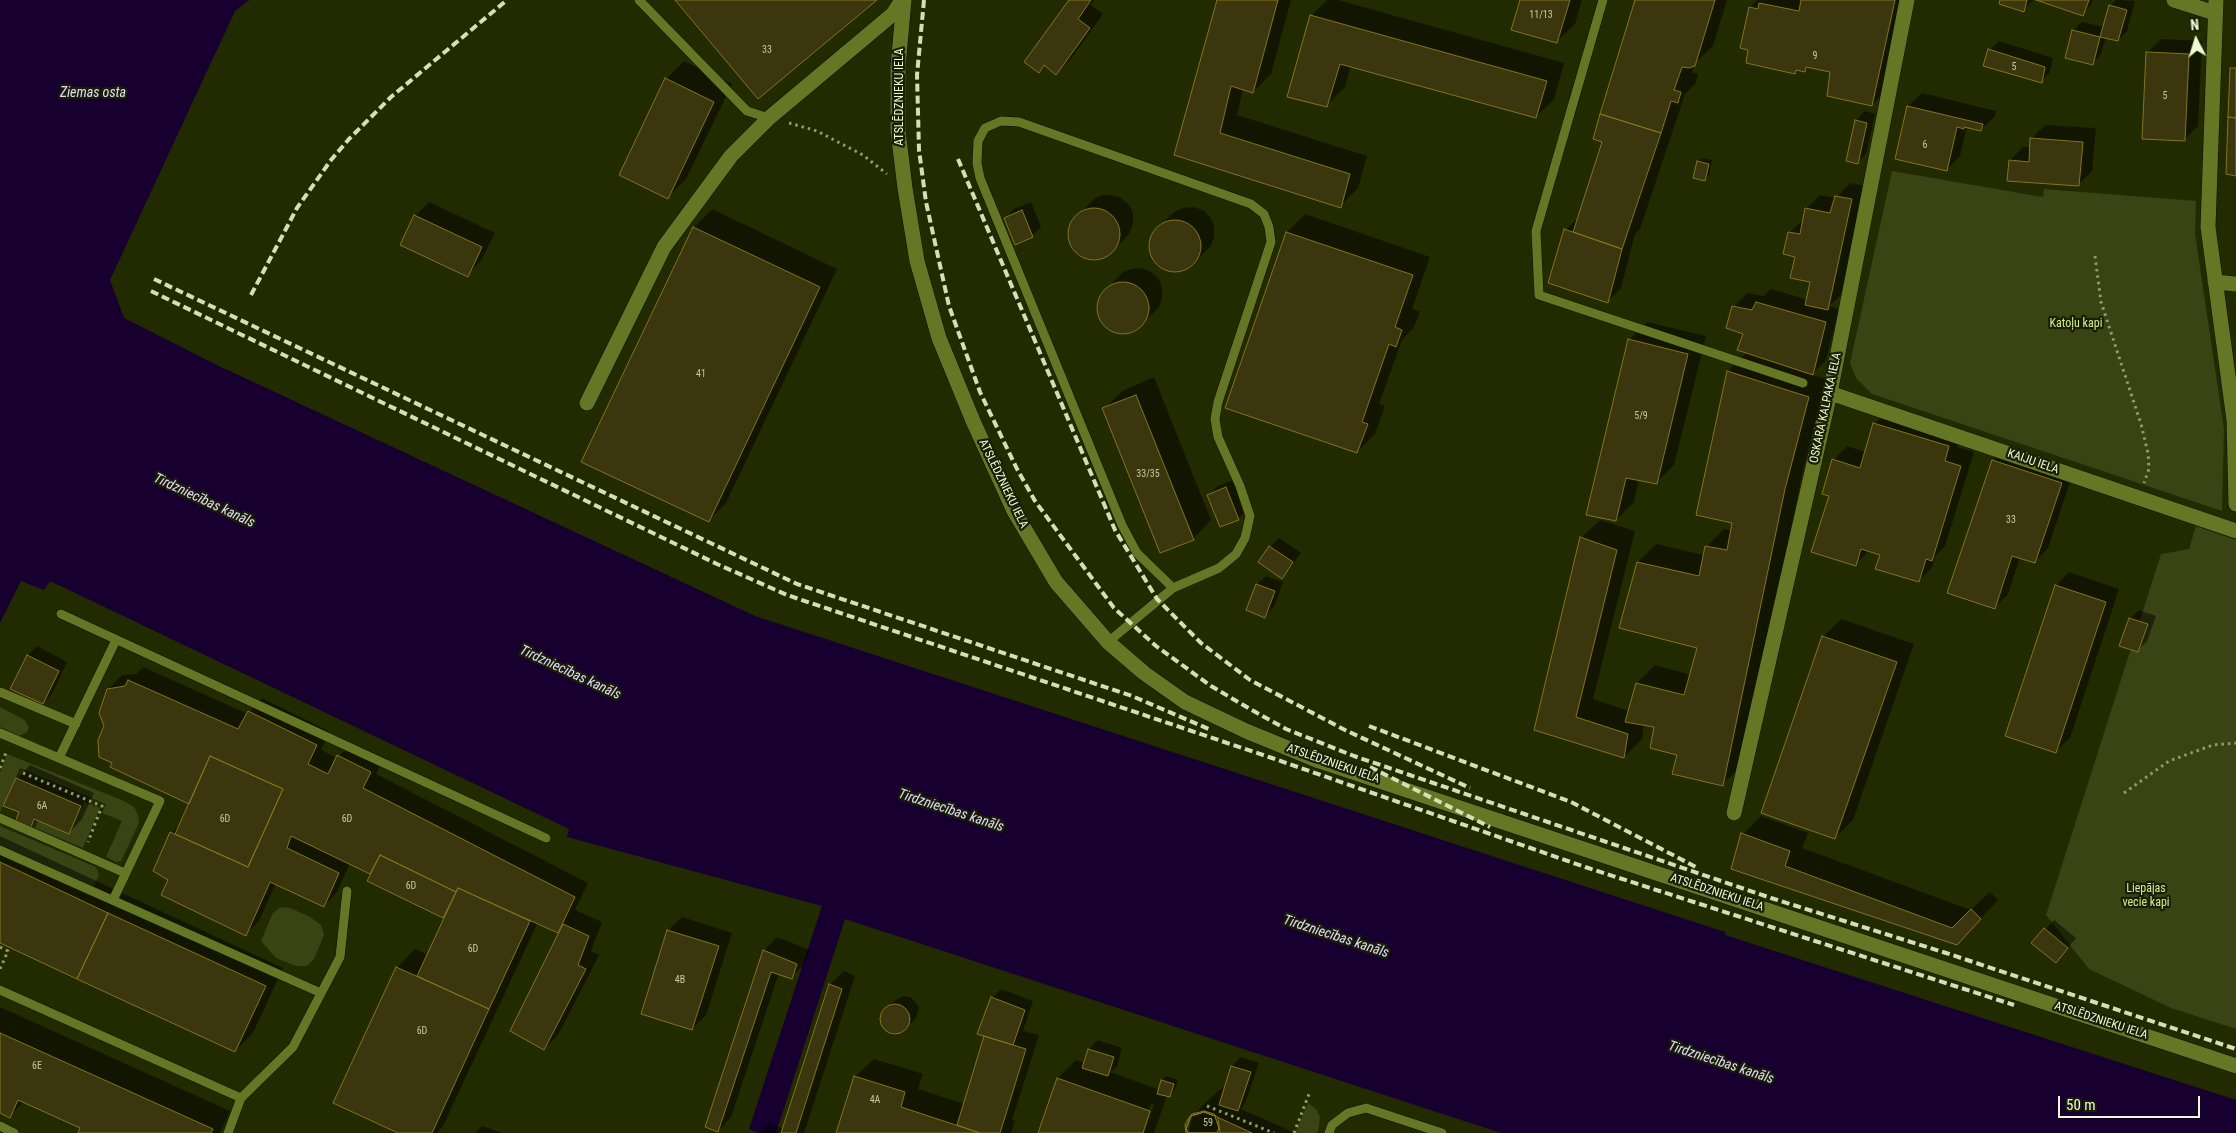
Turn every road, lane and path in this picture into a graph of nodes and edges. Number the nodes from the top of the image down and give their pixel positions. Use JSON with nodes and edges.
{"nodes":[{"id":1,"x":639,"y":0,"type":"edge"},
{"id":2,"x":903,"y":0,"type":"edge"},
{"id":3,"x":1603,"y":0,"type":"edge"},
{"id":4,"x":1907,"y":0,"type":"edge"},
{"id":5,"x":2174,"y":0,"type":"edge"},
{"id":6,"x":2215,"y":6,"type":"edge"},
{"id":7,"x":769,"y":118,"type":"junction"},
{"id":8,"x":904,"y":188,"type":"junction"},
{"id":9,"x":2095,"y":256,"type":"dead end"},
{"id":10,"x":2215,"y":282,"type":"junction"},
{"id":11,"x":2236,"y":284,"type":"edge"},
{"id":12,"x":1803,"y":383,"type":"dead end"},
{"id":13,"x":1830,"y":393,"type":"junction"},
{"id":14,"x":587,"y":403,"type":"dead end"},
{"id":15,"x":2138,"y":498,"type":"junction"},
{"id":16,"x":2236,"y":504,"type":"edge"},
{"id":17,"x":2236,"y":531,"type":"edge"},
{"id":18,"x":1173,"y":588,"type":"junction"},
{"id":19,"x":61,"y":614,"type":"dead end"},
{"id":20,"x":116,"y":640,"type":"junction"},
{"id":21,"x":1108,"y":642,"type":"junction"},
{"id":22,"x":0,"y":692,"type":"edge"},
{"id":23,"x":76,"y":724,"type":"junction"},
{"id":24,"x":0,"y":733,"type":"edge"},
{"id":25,"x":12,"y":738,"type":"junction"},
{"id":26,"x":2236,"y":743,"type":"edge"},
{"id":27,"x":60,"y":758,"type":"junction"},
{"id":28,"x":0,"y":768,"type":"edge"},
{"id":29,"x":23,"y":773,"type":"dead end"},
{"id":30,"x":2124,"y":793,"type":"dead end"},
{"id":31,"x":1734,"y":813,"type":"dead end"},
{"id":32,"x":0,"y":818,"type":"edge"},
{"id":33,"x":546,"y":838,"type":"dead end"},
{"id":34,"x":0,"y":850,"type":"edge"},
{"id":35,"x":83,"y":854,"type":"junction"},
{"id":36,"x":125,"y":873,"type":"junction"},
{"id":37,"x":347,"y":891,"type":"dead end"},
{"id":38,"x":113,"y":900,"type":"junction"},
{"id":39,"x":0,"y":947,"type":"edge"},
{"id":40,"x":0,"y":969,"type":"edge"},
{"id":41,"x":0,"y":990,"type":"edge"},
{"id":42,"x":321,"y":993,"type":"junction"},
{"id":43,"x":2236,"y":1066,"type":"edge"},
{"id":44,"x":1309,"y":1094,"type":"dead end"},
{"id":45,"x":241,"y":1098,"type":"junction"},
{"id":46,"x":1207,"y":1106,"type":"dead end"},
{"id":47,"x":0,"y":1126,"type":"edge"},
{"id":48,"x":14,"y":1133,"type":"edge"},
{"id":49,"x":228,"y":1133,"type":"edge"},
{"id":50,"x":1274,"y":1133,"type":"edge"},
{"id":51,"x":1294,"y":1133,"type":"edge"},
{"id":52,"x":1329,"y":1133,"type":"edge"},
{"id":53,"x":1442,"y":1133,"type":"edge"}],
"edges":[{"from":1,"to":7,"type":"lane"},
{"from":2,"to":7,"type":"street","name":"ATSLĒDZNIEKU IELA"},
{"from":2,"to":8,"type":"street","name":"ATSLĒDZNIEKU IELA"},
{"from":3,"to":12,"type":"lane"},
{"from":4,"to":13,"type":"street","name":"OSKARA KALPAKA IELA"},
{"from":5,"to":6,"type":"street"},
{"from":6,"to":10,"type":"street"},
{"from":7,"to":8,"type":"path"},
{"from":7,"to":14,"type":"street","name":"ATSLĒDZNIEKU IELA"},
{"from":8,"to":21,"type":"street","name":"ATSLĒDZNIEKU IELA"},
{"from":9,"to":15,"type":"path"},
{"from":10,"to":11,"type":"street"},
{"from":10,"to":16,"type":"street"},
{"from":13,"to":15,"type":"street","name":"KAIJU IELA"},
{"from":13,"to":31,"type":"street","name":"OSKARA KALPAKA IELA"},
{"from":15,"to":17,"type":"street","name":"KAIJU IELA"},
{"from":18,"to":18,"type":"lane"},
{"from":18,"to":21,"type":"lane"},
{"from":19,"to":20,"type":"lane"},
{"from":20,"to":23,"type":"lane"},
{"from":20,"to":33,"type":"lane"},
{"from":21,"to":43,"type":"street","name":"ATSLĒDZNIEKU IELA"},
{"from":22,"to":23,"type":"lane"},
{"from":23,"to":27,"type":"lane"},
{"from":24,"to":25,"type":"lane"},
{"from":25,"to":27,"type":"lane"},
{"from":25,"to":28,"type":"path"},
{"from":26,"to":30,"type":"path"},
{"from":27,"to":36,"type":"lane"},
{"from":29,"to":35,"type":"path"},
{"from":32,"to":35,"type":"lane"},
{"from":34,"to":38,"type":"lane"},
{"from":35,"to":36,"type":"lane"},
{"from":36,"to":38,"type":"lane"},
{"from":37,"to":42,"type":"lane"},
{"from":38,"to":42,"type":"lane"},
{"from":39,"to":40,"type":"path"},
{"from":41,"to":45,"type":"lane"},
{"from":42,"to":45,"type":"lane"},
{"from":44,"to":51,"type":"path"},
{"from":45,"to":49,"type":"lane"},
{"from":46,"to":50,"type":"path"},
{"from":47,"to":48,"type":"lane"},
{"from":52,"to":53,"type":"lane"}]}
